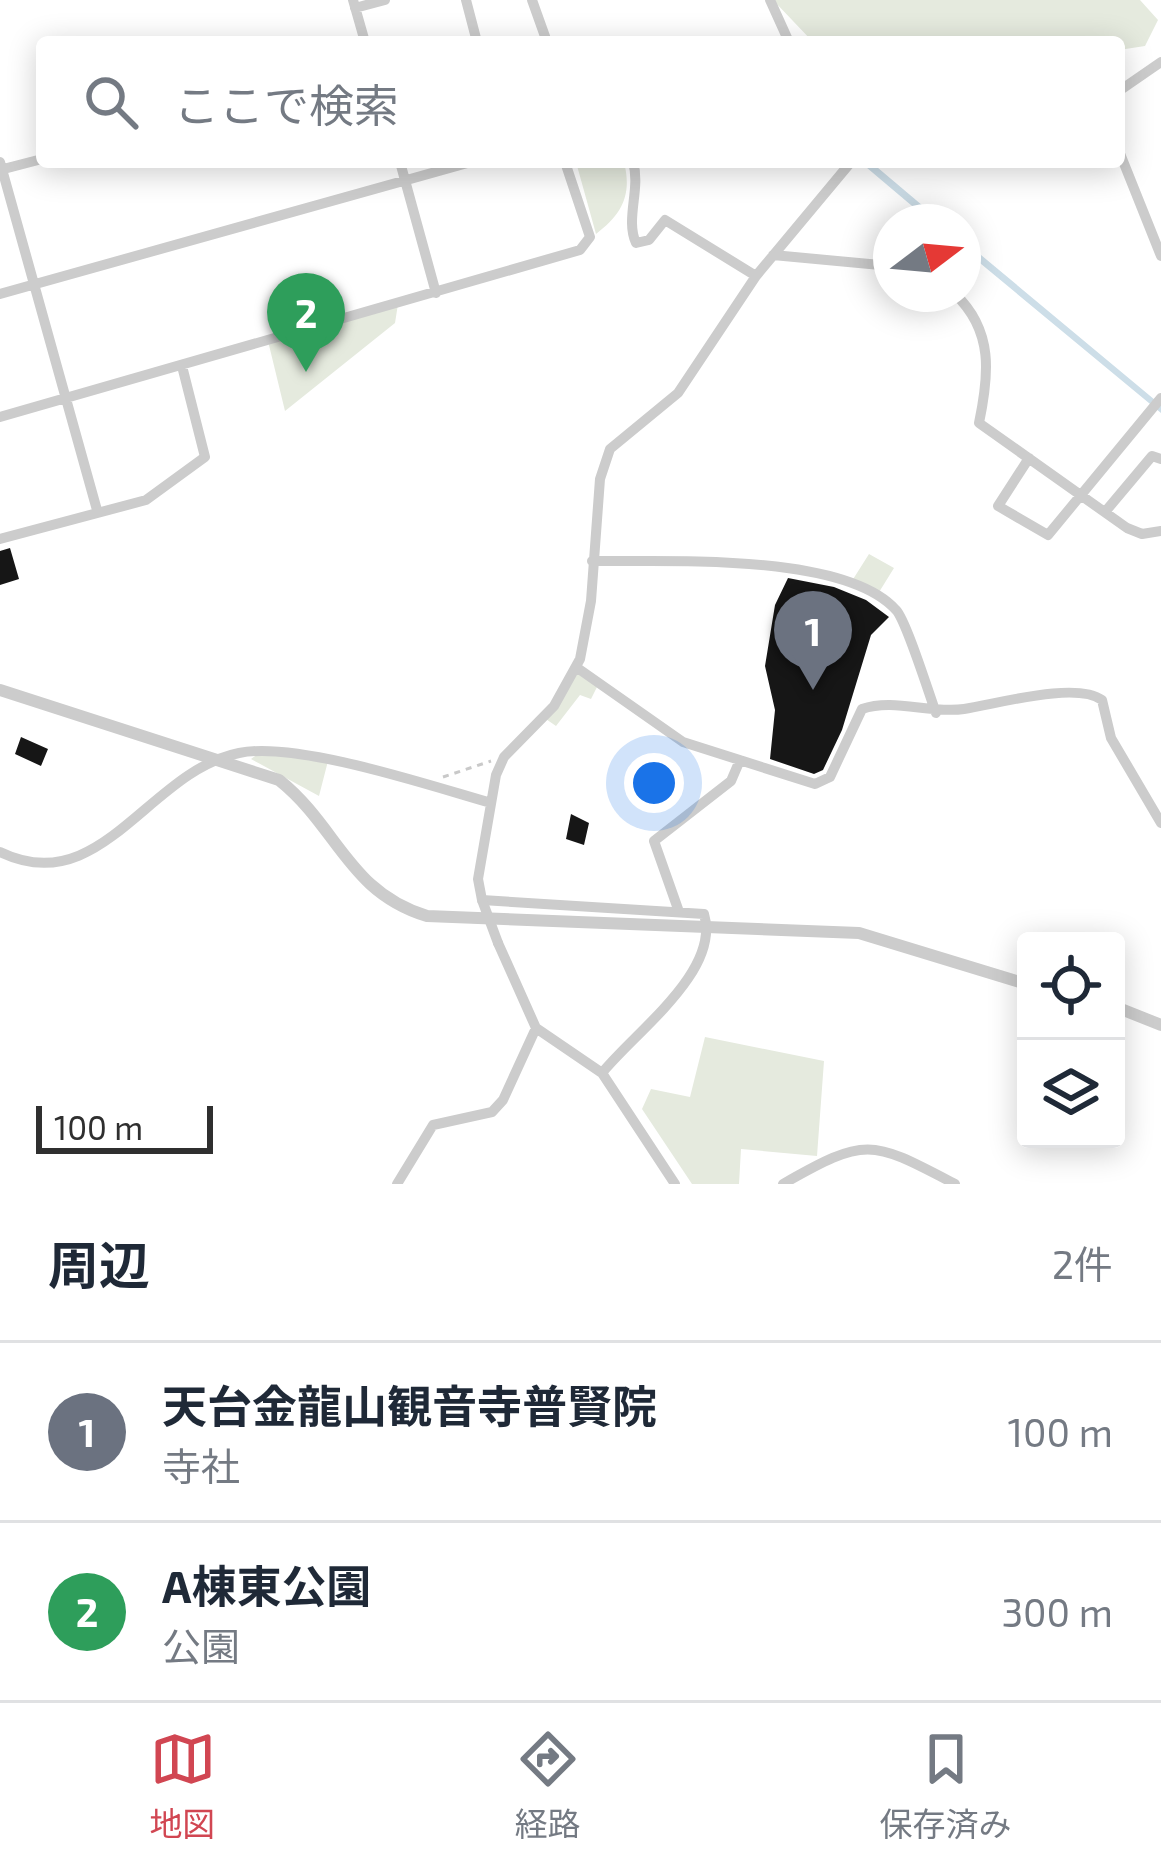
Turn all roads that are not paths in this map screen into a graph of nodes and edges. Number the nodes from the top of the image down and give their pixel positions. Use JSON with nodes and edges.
{"nodes":[{"id":1,"x":385,"y":0,"type":"edge"},
{"id":2,"x":466,"y":0,"type":"edge"},
{"id":3,"x":532,"y":0,"type":"edge"},
{"id":4,"x":770,"y":0,"type":"edge"},
{"id":5,"x":354,"y":4,"type":"edge"},
{"id":6,"x":363,"y":36,"type":"edge"},
{"id":7,"x":475,"y":36,"type":"edge"},
{"id":8,"x":545,"y":36,"type":"edge"},
{"id":9,"x":786,"y":36,"type":"edge"},
{"id":10,"x":1161,"y":62,"type":"edge"},
{"id":11,"x":1125,"y":87,"type":"edge"},
{"id":12,"x":36,"y":160,"type":"edge"},
{"id":13,"x":1125,"y":166,"type":"edge"},
{"id":14,"x":1,"y":167,"type":"edge"},
{"id":15,"x":402,"y":168,"type":"edge"},
{"id":16,"x":446,"y":168,"type":"edge"},
{"id":17,"x":567,"y":168,"type":"edge"},
{"id":18,"x":635,"y":168,"type":"edge"},
{"id":19,"x":846,"y":168,"type":"edge"},
{"id":20,"x":404,"y":178,"type":"junction"},
{"id":21,"x":773,"y":255,"type":"junction"},
{"id":22,"x":1161,"y":256,"type":"edge"},
{"id":23,"x":873,"y":264,"type":"edge"},
{"id":24,"x":755,"y":276,"type":"junction"},
{"id":25,"x":34,"y":285,"type":"junction"},
{"id":26,"x":436,"y":293,"type":"junction"},
{"id":27,"x":0,"y":294,"type":"edge"},
{"id":28,"x":967,"y":312,"type":"edge"},
{"id":29,"x":182,"y":366,"type":"junction"},
{"id":30,"x":67,"y":398,"type":"junction"},
{"id":31,"x":1161,"y":398,"type":"edge"},
{"id":32,"x":0,"y":417,"type":"edge"},
{"id":33,"x":1029,"y":458,"type":"junction"},
{"id":34,"x":1161,"y":459,"type":"edge"},
{"id":35,"x":1079,"y":493,"type":"junction"},
{"id":36,"x":97,"y":510,"type":"junction"},
{"id":37,"x":1106,"y":512,"type":"junction"},
{"id":38,"x":1161,"y":531,"type":"edge"},
{"id":39,"x":0,"y":538,"type":"edge"},
{"id":40,"x":592,"y":561,"type":"junction"},
{"id":41,"x":576,"y":667,"type":"junction"},
{"id":42,"x":0,"y":690,"type":"edge"},
{"id":43,"x":936,"y":713,"type":"junction"},
{"id":44,"x":217,"y":759,"type":"junction"},
{"id":45,"x":740,"y":760,"type":"junction"},
{"id":46,"x":491,"y":803,"type":"junction"},
{"id":47,"x":1161,"y":823,"type":"edge"},
{"id":48,"x":0,"y":852,"type":"edge"},
{"id":49,"x":482,"y":900,"type":"junction"},
{"id":50,"x":678,"y":909,"type":"junction"},
{"id":51,"x":709,"y":930,"type":"junction"},
{"id":52,"x":1017,"y":981,"type":"edge"},
{"id":53,"x":1125,"y":1011,"type":"edge"},
{"id":54,"x":1161,"y":1025,"type":"edge"},
{"id":55,"x":536,"y":1028,"type":"junction"},
{"id":56,"x":602,"y":1073,"type":"junction"},
{"id":57,"x":398,"y":1184,"type":"edge"},
{"id":58,"x":675,"y":1184,"type":"edge"},
{"id":59,"x":783,"y":1184,"type":"edge"},
{"id":60,"x":955,"y":1184,"type":"edge"}],
"edges":[{"from":1,"to":5,"type":"street"},
{"from":2,"to":7,"type":"street"},
{"from":3,"to":8,"type":"street"},
{"from":4,"to":9,"type":"street"},
{"from":5,"to":6,"type":"street"},
{"from":10,"to":11,"type":"street"},
{"from":12,"to":14,"type":"street"},
{"from":13,"to":22,"type":"street"},
{"from":14,"to":25,"type":"street"},
{"from":15,"to":20,"type":"street"},
{"from":16,"to":20,"type":"street"},
{"from":17,"to":26,"type":"street"},
{"from":18,"to":24,"type":"street"},
{"from":19,"to":21,"type":"street"},
{"from":20,"to":25,"type":"street"},
{"from":20,"to":26,"type":"street"},
{"from":21,"to":23,"type":"street"},
{"from":21,"to":24,"type":"street"},
{"from":24,"to":40,"type":"street"},
{"from":25,"to":27,"type":"street"},
{"from":25,"to":30,"type":"street"},
{"from":26,"to":29,"type":"street"},
{"from":28,"to":33,"type":"street"},
{"from":29,"to":30,"type":"street"},
{"from":29,"to":36,"type":"street"},
{"from":30,"to":32,"type":"street"},
{"from":30,"to":36,"type":"street"},
{"from":31,"to":35,"type":"street"},
{"from":33,"to":35,"type":"street"},
{"from":33,"to":35,"type":"street"},
{"from":34,"to":37,"type":"street"},
{"from":35,"to":37,"type":"street"},
{"from":36,"to":39,"type":"street"},
{"from":37,"to":38,"type":"street"},
{"from":40,"to":41,"type":"street"},
{"from":40,"to":43,"type":"street"},
{"from":41,"to":45,"type":"street"},
{"from":41,"to":46,"type":"street"},
{"from":42,"to":44,"type":"street"},
{"from":43,"to":45,"type":"street"},
{"from":43,"to":47,"type":"street"},
{"from":44,"to":46,"type":"street"},
{"from":44,"to":48,"type":"street"},
{"from":44,"to":51,"type":"street"},
{"from":45,"to":50,"type":"street"},
{"from":46,"to":49,"type":"street"},
{"from":49,"to":50,"type":"street"},
{"from":49,"to":55,"type":"street","bridge":true},
{"from":50,"to":51,"type":"street"},
{"from":51,"to":52,"type":"street"},
{"from":51,"to":56,"type":"street"},
{"from":53,"to":54,"type":"street"},
{"from":55,"to":56,"type":"street"},
{"from":55,"to":57,"type":"street"},
{"from":56,"to":58,"type":"street"},
{"from":59,"to":60,"type":"street"}]}
